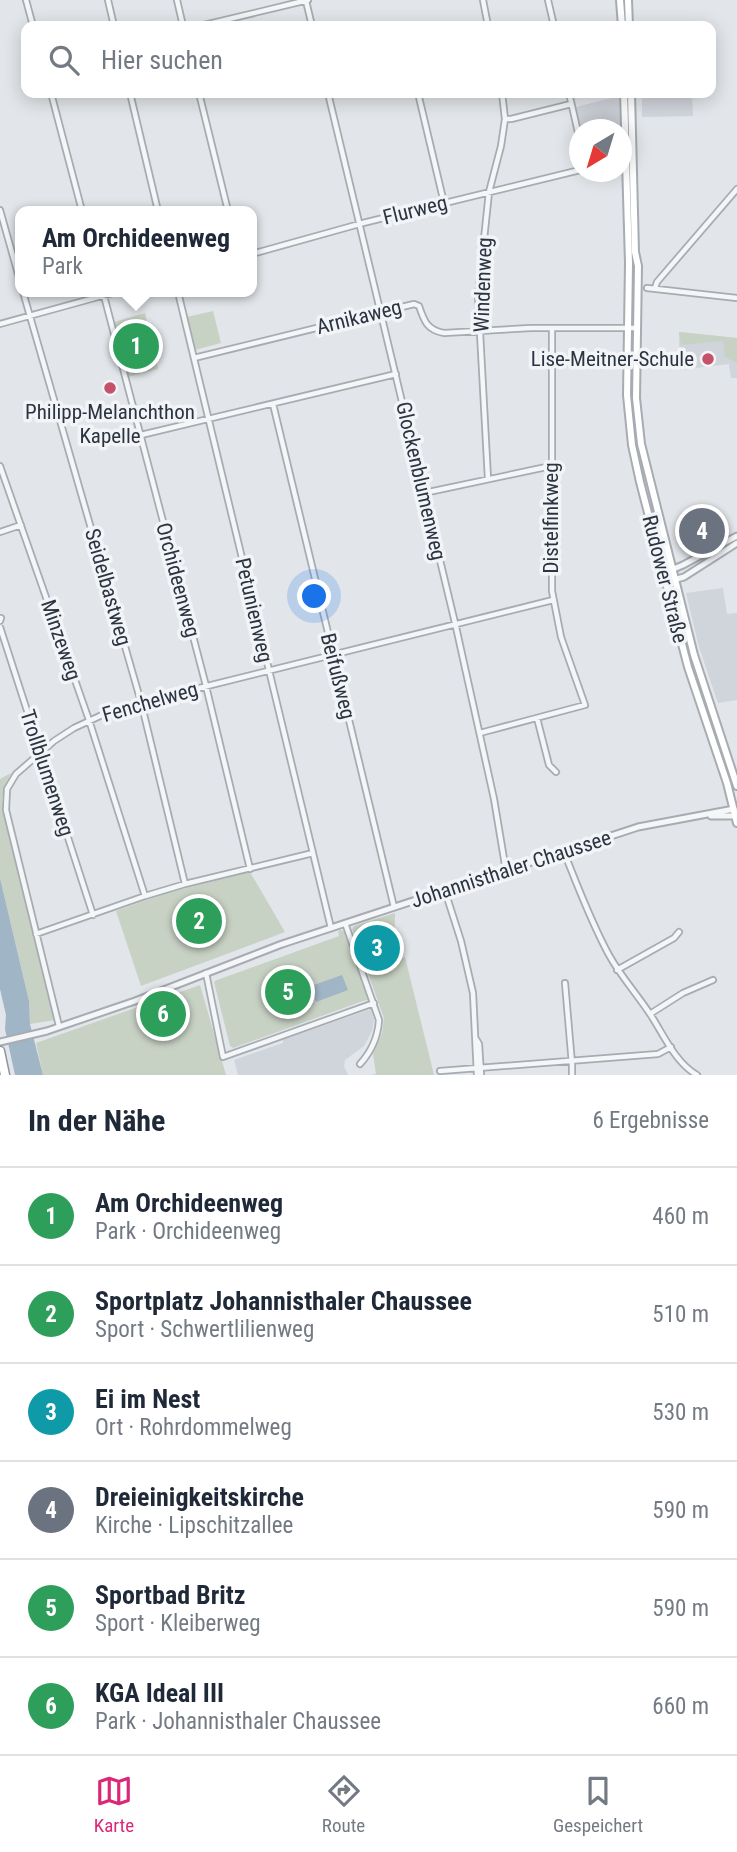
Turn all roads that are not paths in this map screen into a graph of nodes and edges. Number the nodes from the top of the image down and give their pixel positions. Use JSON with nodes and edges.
{"nodes":[{"id":1,"x":26,"y":0,"type":"edge"},
{"id":2,"x":108,"y":0,"type":"edge"},
{"id":3,"x":177,"y":0,"type":"edge"},
{"id":4,"x":307,"y":0,"type":"edge"},
{"id":5,"x":482,"y":0,"type":"edge"},
{"id":6,"x":548,"y":0,"type":"edge"},
{"id":7,"x":620,"y":0,"type":"edge"},
{"id":8,"x":628,"y":0,"type":"edge"},
{"id":9,"x":32,"y":21,"type":"edge"},
{"id":10,"x":113,"y":21,"type":"edge"},
{"id":11,"x":182,"y":21,"type":"edge"},
{"id":12,"x":221,"y":21,"type":"edge"},
{"id":13,"x":311,"y":21,"type":"edge"},
{"id":14,"x":487,"y":21,"type":"edge"},
{"id":15,"x":553,"y":21,"type":"edge"},
{"id":16,"x":622,"y":21,"type":"edge"},
{"id":17,"x":629,"y":21,"type":"edge"},
{"id":18,"x":52,"y":98,"type":"edge"},
{"id":19,"x":131,"y":98,"type":"edge"},
{"id":20,"x":200,"y":98,"type":"edge"},
{"id":21,"x":329,"y":98,"type":"edge"},
{"id":22,"x":419,"y":98,"type":"edge"},
{"id":23,"x":503,"y":98,"type":"edge"},
{"id":24,"x":570,"y":98,"type":"edge"},
{"id":25,"x":624,"y":98,"type":"edge"},
{"id":26,"x":631,"y":98,"type":"edge"},
{"id":27,"x":571,"y":104,"type":"junction"},
{"id":28,"x":505,"y":119,"type":"junction"},
{"id":29,"x":574,"y":119,"type":"edge"},
{"id":30,"x":625,"y":119,"type":"edge"},
{"id":31,"x":629,"y":119,"type":"edge"},
{"id":32,"x":569,"y":172,"type":"edge"},
{"id":33,"x":627,"y":182,"type":"edge"},
{"id":34,"x":629,"y":182,"type":"edge"},
{"id":35,"x":737,"y":189,"type":"edge"},
{"id":36,"x":489,"y":192,"type":"junction"},
{"id":37,"x":444,"y":203,"type":"junction"},
{"id":38,"x":81,"y":206,"type":"edge"},
{"id":39,"x":157,"y":206,"type":"edge"},
{"id":40,"x":227,"y":206,"type":"edge"},
{"id":41,"x":0,"y":210,"type":"edge"},
{"id":42,"x":360,"y":224,"type":"junction"},
{"id":43,"x":257,"y":252,"type":"edge"},
{"id":44,"x":15,"y":263,"type":"edge"},
{"id":45,"x":629,"y":287,"type":"junction"},
{"id":46,"x":638,"y":288,"type":"junction"},
{"id":47,"x":647,"y":288,"type":"dead end"},
{"id":48,"x":655,"y":288,"type":"junction"},
{"id":49,"x":25,"y":297,"type":"edge"},
{"id":50,"x":93,"y":297,"type":"edge"},
{"id":51,"x":104,"y":297,"type":"edge"},
{"id":52,"x":179,"y":297,"type":"edge"},
{"id":53,"x":737,"y":298,"type":"edge"},
{"id":54,"x":381,"y":313,"type":"junction"},
{"id":55,"x":30,"y":315,"type":"junction"},
{"id":56,"x":0,"y":324,"type":"edge"},
{"id":57,"x":552,"y":328,"type":"junction"},
{"id":58,"x":627,"y":328,"type":"junction"},
{"id":59,"x":636,"y":328,"type":"junction"},
{"id":60,"x":480,"y":331,"type":"junction"},
{"id":61,"x":194,"y":358,"type":"junction"},
{"id":62,"x":396,"y":374,"type":"junction"},
{"id":63,"x":273,"y":404,"type":"junction"},
{"id":64,"x":209,"y":419,"type":"junction"},
{"id":65,"x":141,"y":435,"type":"junction"},
{"id":66,"x":641,"y":444,"type":"junction"},
{"id":67,"x":632,"y":446,"type":"junction"},
{"id":68,"x":0,"y":466,"type":"edge"},
{"id":69,"x":551,"y":466,"type":"junction"},
{"id":70,"x":488,"y":479,"type":"junction"},
{"id":71,"x":7,"y":485,"type":"junction"},
{"id":72,"x":0,"y":487,"type":"edge"},
{"id":73,"x":424,"y":493,"type":"junction"},
{"id":74,"x":21,"y":525,"type":"junction"},
{"id":75,"x":0,"y":531,"type":"edge"},
{"id":76,"x":663,"y":534,"type":"junction"},
{"id":77,"x":654,"y":536,"type":"junction"},
{"id":78,"x":737,"y":536,"type":"edge"},
{"id":79,"x":737,"y":544,"type":"edge"},
{"id":80,"x":672,"y":569,"type":"junction"},
{"id":81,"x":664,"y":573,"type":"junction"},
{"id":82,"x":675,"y":580,"type":"junction"},
{"id":83,"x":666,"y":582,"type":"junction"},
{"id":84,"x":553,"y":600,"type":"junction"},
{"id":85,"x":681,"y":605,"type":"junction"},
{"id":86,"x":672,"y":607,"type":"junction"},
{"id":87,"x":455,"y":624,"type":"junction"},
{"id":88,"x":0,"y":629,"type":"edge"},
{"id":89,"x":333,"y":654,"type":"junction"},
{"id":90,"x":268,"y":670,"type":"junction"},
{"id":91,"x":206,"y":686,"type":"junction"},
{"id":92,"x":704,"y":689,"type":"junction"},
{"id":93,"x":695,"y":692,"type":"junction"},
{"id":94,"x":141,"y":702,"type":"junction"},
{"id":95,"x":537,"y":719,"type":"junction"},
{"id":96,"x":89,"y":720,"type":"junction"},
{"id":97,"x":480,"y":733,"type":"junction"},
{"id":98,"x":41,"y":753,"type":"junction"},
{"id":99,"x":556,"y":772,"type":"dead end"},
{"id":100,"x":737,"y":786,"type":"edge"},
{"id":101,"x":736,"y":815,"type":"edge"},
{"id":102,"x":564,"y":852,"type":"junction"},
{"id":103,"x":313,"y":853,"type":"junction"},
{"id":104,"x":250,"y":869,"type":"junction"},
{"id":105,"x":506,"y":871,"type":"junction"},
{"id":106,"x":185,"y":884,"type":"junction"},
{"id":107,"x":445,"y":891,"type":"junction"},
{"id":108,"x":145,"y":896,"type":"junction"},
{"id":109,"x":394,"y":907,"type":"junction"},
{"id":110,"x":93,"y":915,"type":"junction"},
{"id":111,"x":345,"y":923,"type":"junction"},
{"id":112,"x":331,"y":928,"type":"junction"},
{"id":113,"x":678,"y":932,"type":"dead end"},
{"id":114,"x":36,"y":934,"type":"junction"},
{"id":115,"x":617,"y":970,"type":"junction"},
{"id":116,"x":206,"y":973,"type":"junction"},
{"id":117,"x":713,"y":980,"type":"dead end"},
{"id":118,"x":565,"y":983,"type":"dead end"},
{"id":119,"x":374,"y":1003,"type":"junction"},
{"id":120,"x":650,"y":1014,"type":"junction"},
{"id":121,"x":59,"y":1026,"type":"junction"},
{"id":122,"x":1,"y":1045,"type":"edge"},
{"id":123,"x":671,"y":1047,"type":"junction"},
{"id":124,"x":572,"y":1060,"type":"junction"},
{"id":125,"x":360,"y":1064,"type":"dead end"},
{"id":126,"x":479,"y":1068,"type":"junction"},
{"id":127,"x":440,"y":1071,"type":"dead end"},
{"id":128,"x":5,"y":1075,"type":"edge"},
{"id":129,"x":479,"y":1075,"type":"edge"},
{"id":130,"x":572,"y":1075,"type":"edge"},
{"id":131,"x":697,"y":1075,"type":"edge"}],
"edges":[{"from":1,"to":9,"type":"street"},
{"from":2,"to":10,"type":"street"},
{"from":3,"to":11,"type":"street"},
{"from":4,"to":12,"type":"street"},
{"from":4,"to":13,"type":"street"},
{"from":5,"to":14,"type":"street"},
{"from":6,"to":15,"type":"street"},
{"from":7,"to":16,"type":"main road"},
{"from":8,"to":17,"type":"main road"},
{"from":18,"to":38,"type":"street"},
{"from":19,"to":39,"type":"street"},
{"from":20,"to":40,"type":"street"},
{"from":21,"to":42,"type":"street","name":"Glockenblumenweg"},
{"from":22,"to":37,"type":"street"},
{"from":23,"to":28,"type":"street","name":"Windenweg"},
{"from":24,"to":27,"type":"street"},
{"from":25,"to":30,"type":"main road"},
{"from":26,"to":31,"type":"main road"},
{"from":27,"to":28,"type":"street"},
{"from":27,"to":29,"type":"street"},
{"from":28,"to":36,"type":"street","name":"Windenweg"},
{"from":32,"to":36,"type":"street","name":"Flurweg"},
{"from":33,"to":45,"type":"main road","name":"Rudower Straße"},
{"from":34,"to":46,"type":"main road","name":"Rudower Straße"},
{"from":35,"to":48,"type":"street"},
{"from":36,"to":37,"type":"street","name":"Flurweg"},
{"from":36,"to":60,"type":"street","name":"Windenweg"},
{"from":37,"to":42,"type":"street","name":"Flurweg"},
{"from":41,"to":44,"type":"street"},
{"from":42,"to":43,"type":"street","name":"Flurweg"},
{"from":42,"to":54,"type":"street","name":"Glockenblumenweg"},
{"from":45,"to":46,"type":"street"},
{"from":45,"to":58,"type":"main road","name":"Rudower Straße"},
{"from":46,"to":59,"type":"main road","name":"Rudower Straße"},
{"from":47,"to":48,"type":"street"},
{"from":48,"to":53,"type":"street"},
{"from":49,"to":55,"type":"street","name":"Seidelbastweg"},
{"from":50,"to":55,"type":"street"},
{"from":51,"to":65,"type":"street","name":"Orchideenweg"},
{"from":52,"to":61,"type":"street","name":"Petunienweg"},
{"from":54,"to":60,"type":"street","name":"Arnikaweg"},
{"from":54,"to":61,"type":"street","name":"Arnikaweg"},
{"from":54,"to":62,"type":"street","name":"Glockenblumenweg"},
{"from":55,"to":56,"type":"street"},
{"from":55,"to":94,"type":"street","name":"Seidelbastweg"},
{"from":57,"to":58,"type":"street","name":"Arnikaweg"},
{"from":57,"to":60,"type":"street","name":"Arnikaweg"},
{"from":57,"to":69,"type":"street","name":"Distelfinkweg"},
{"from":58,"to":59,"type":"street","name":"Arnikaweg"},
{"from":58,"to":67,"type":"main road","name":"Rudower Straße"},
{"from":59,"to":66,"type":"main road","name":"Rudower Straße"},
{"from":60,"to":70,"type":"street","name":"Windenweg"},
{"from":61,"to":64,"type":"street","name":"Petunienweg"},
{"from":62,"to":63,"type":"street"},
{"from":62,"to":73,"type":"street","name":"Glockenblumenweg"},
{"from":63,"to":64,"type":"street"},
{"from":63,"to":89,"type":"street","name":"Beifußweg"},
{"from":64,"to":65,"type":"street"},
{"from":64,"to":90,"type":"street","name":"Petunienweg"},
{"from":65,"to":91,"type":"street","name":"Orchideenweg"},
{"from":66,"to":67,"type":"main road"},
{"from":66,"to":76,"type":"main road","name":"Rudower Straße"},
{"from":67,"to":77,"type":"main road","name":"Rudower Straße"},
{"from":68,"to":71,"type":"street","name":"Minzeweg"},
{"from":69,"to":70,"type":"street"},
{"from":69,"to":84,"type":"street","name":"Distelfinkweg"},
{"from":70,"to":73,"type":"street"},
{"from":71,"to":72,"type":"street"},
{"from":71,"to":74,"type":"street","name":"Minzeweg"},
{"from":73,"to":87,"type":"street","name":"Glockenblumenweg"},
{"from":74,"to":75,"type":"street"},
{"from":74,"to":96,"type":"street","name":"Minzeweg"},
{"from":76,"to":77,"type":"main road"},
{"from":76,"to":80,"type":"main road","name":"Rudower Straße"},
{"from":77,"to":81,"type":"main road","name":"Rudower Straße"},
{"from":78,"to":80,"type":"street"},
{"from":79,"to":82,"type":"street"},
{"from":80,"to":81,"type":"street"},
{"from":80,"to":82,"type":"main road","name":"Rudower Straße"},
{"from":81,"to":83,"type":"main road","name":"Rudower Straße"},
{"from":82,"to":83,"type":"street"},
{"from":82,"to":85,"type":"main road","name":"Rudower Straße"},
{"from":83,"to":86,"type":"main road","name":"Rudower Straße"},
{"from":84,"to":87,"type":"street","name":"Fenchelweg"},
{"from":84,"to":95,"type":"street","name":"Distelfinkweg"},
{"from":85,"to":86,"type":"main road"},
{"from":85,"to":92,"type":"main road","name":"Rudower Straße"},
{"from":86,"to":93,"type":"main road","name":"Rudower Straße"},
{"from":87,"to":89,"type":"street","name":"Fenchelweg"},
{"from":87,"to":97,"type":"street","name":"Glockenblumenweg"},
{"from":88,"to":98,"type":"street","name":"Trollblumenweg"},
{"from":89,"to":90,"type":"street","name":"Fenchelweg"},
{"from":89,"to":109,"type":"street","name":"Beifußweg"},
{"from":90,"to":91,"type":"street","name":"Fenchelweg"},
{"from":90,"to":103,"type":"street","name":"Petunienweg"},
{"from":91,"to":94,"type":"street","name":"Fenchelweg"},
{"from":91,"to":104,"type":"street","name":"Orchideenweg"},
{"from":92,"to":93,"type":"main road"},
{"from":92,"to":100,"type":"main road","name":"Rudower Straße"},
{"from":93,"to":101,"type":"main road","name":"Rudower Straße"},
{"from":94,"to":96,"type":"street","name":"Fenchelweg"},
{"from":94,"to":106,"type":"street","name":"Seidelbastweg"},
{"from":95,"to":97,"type":"street"},
{"from":95,"to":99,"type":"street"},
{"from":96,"to":98,"type":"street","name":"Fenchelweg"},
{"from":96,"to":108,"type":"street","name":"Minzeweg"},
{"from":97,"to":105,"type":"street","name":"Glockenblumenweg"},
{"from":98,"to":110,"type":"street","name":"Trollblumenweg"},
{"from":98,"to":114,"type":"street","name":"Fenchelweg"},
{"from":101,"to":102,"type":"street","name":"Johannisthaler Chaussee"},
{"from":102,"to":105,"type":"street","name":"Johannisthaler Chaussee"},
{"from":102,"to":115,"type":"street"},
{"from":103,"to":104,"type":"street"},
{"from":103,"to":112,"type":"street","name":"Petunienweg"},
{"from":104,"to":106,"type":"street"},
{"from":105,"to":107,"type":"street","name":"Johannisthaler Chaussee"},
{"from":106,"to":108,"type":"street"},
{"from":107,"to":109,"type":"street","name":"Johannisthaler Chaussee"},
{"from":107,"to":126,"type":"street"},
{"from":108,"to":110,"type":"street"},
{"from":109,"to":111,"type":"street","name":"Johannisthaler Chaussee"},
{"from":110,"to":114,"type":"street"},
{"from":111,"to":112,"type":"street","name":"Johannisthaler Chaussee"},
{"from":111,"to":119,"type":"street"},
{"from":112,"to":116,"type":"street","name":"Johannisthaler Chaussee"},
{"from":113,"to":115,"type":"street"},
{"from":114,"to":121,"type":"street","name":"Fenchelweg"},
{"from":115,"to":120,"type":"street"},
{"from":116,"to":119,"type":"street"},
{"from":116,"to":121,"type":"street","name":"Johannisthaler Chaussee"},
{"from":117,"to":120,"type":"street"},
{"from":118,"to":124,"type":"street"},
{"from":119,"to":125,"type":"street"},
{"from":120,"to":123,"type":"street"},
{"from":121,"to":122,"type":"street","name":"Johannisthaler Chaussee"},
{"from":122,"to":128,"type":"highway"},
{"from":123,"to":124,"type":"street"},
{"from":123,"to":131,"type":"street"},
{"from":124,"to":126,"type":"street"},
{"from":124,"to":130,"type":"street"},
{"from":126,"to":127,"type":"street"},
{"from":126,"to":129,"type":"street"}]}
